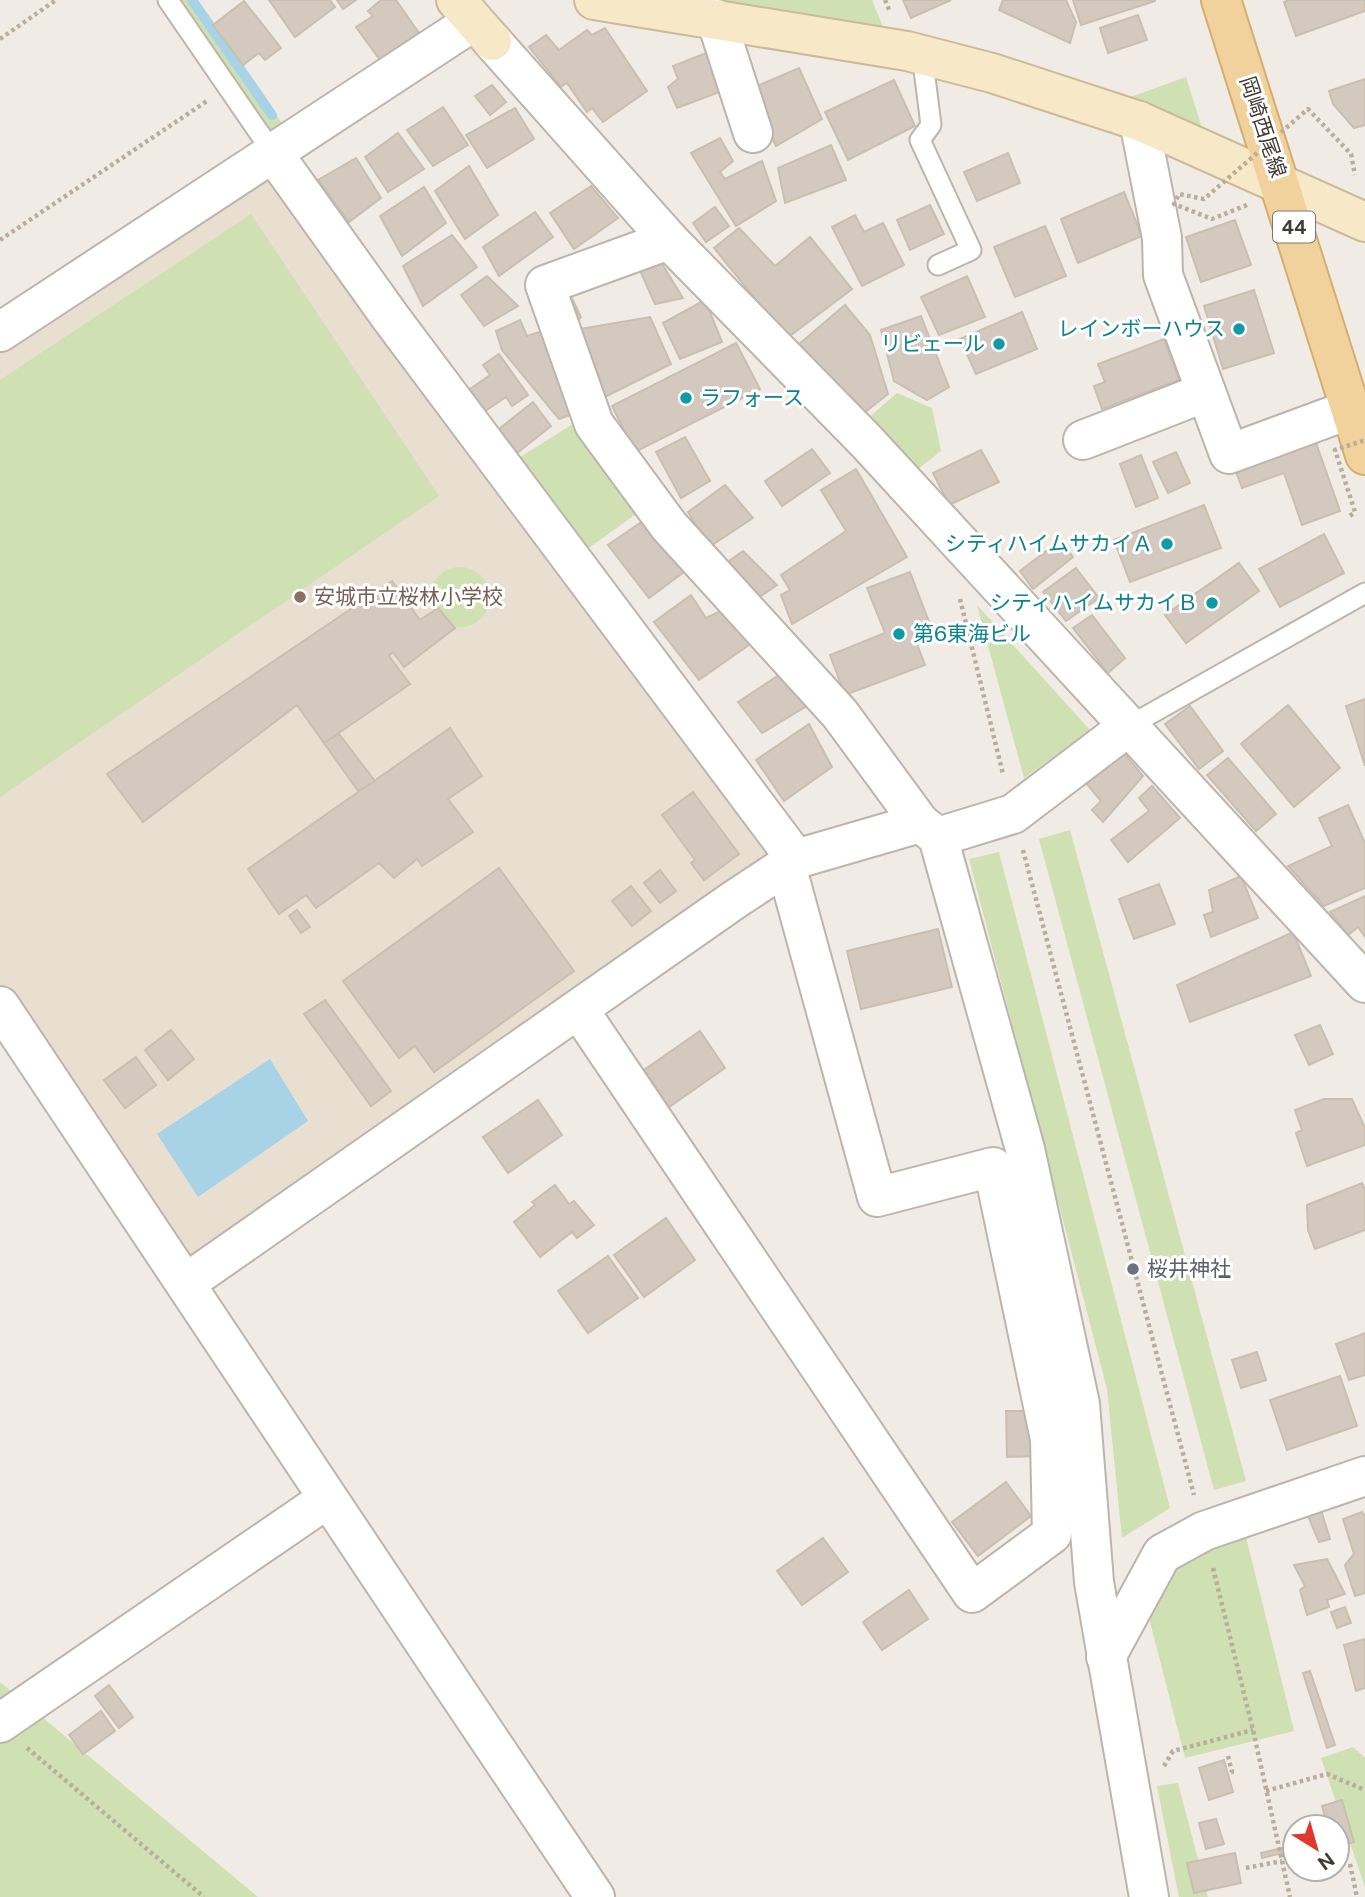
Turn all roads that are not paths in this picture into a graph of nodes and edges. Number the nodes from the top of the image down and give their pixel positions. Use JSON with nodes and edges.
{"nodes":[{"id":1,"x":167,"y":0,"type":"edge"},
{"id":2,"x":1222,"y":0,"type":"edge"},
{"id":3,"x":617,"y":1,"type":"edge"},
{"id":4,"x":716,"y":19,"type":"junction"},
{"id":5,"x":474,"y":21,"type":"edge"},
{"id":6,"x":922,"y":54,"type":"junction"},
{"id":7,"x":1139,"y":121,"type":"junction"},
{"id":8,"x":752,"y":133,"type":"dead end"},
{"id":9,"x":273,"y":153,"type":"junction"},
{"id":10,"x":1282,"y":186,"type":"junction"},
{"id":11,"x":1365,"y":222,"type":"edge"},
{"id":12,"x":669,"y":240,"type":"junction"},
{"id":13,"x":937,"y":265,"type":"dead end"},
{"id":14,"x":0,"y":332,"type":"edge"},
{"id":15,"x":1206,"y":392,"type":"junction"},
{"id":16,"x":1358,"y":424,"type":"edge"},
{"id":17,"x":1083,"y":440,"type":"dead end"},
{"id":18,"x":1365,"y":455,"type":"edge"},
{"id":19,"x":1365,"y":593,"type":"edge"},
{"id":20,"x":1129,"y":726,"type":"junction"},
{"id":21,"x":929,"y":830,"type":"junction"},
{"id":22,"x":791,"y":862,"type":"junction"},
{"id":23,"x":1365,"y":983,"type":"edge"},
{"id":24,"x":0,"y":1006,"type":"edge"},
{"id":25,"x":579,"y":1010,"type":"junction"},
{"id":26,"x":186,"y":1283,"type":"junction"},
{"id":27,"x":1365,"y":1476,"type":"edge"},
{"id":28,"x":327,"y":1499,"type":"junction"},
{"id":29,"x":1106,"y":1657,"type":"junction"},
{"id":30,"x":10,"y":1732,"type":"edge"},
{"id":31,"x":595,"y":1897,"type":"edge"},
{"id":32,"x":1149,"y":1897,"type":"edge"}],
"edges":[{"from":1,"to":9,"type":"lane"},
{"from":2,"to":10,"type":"main road","name":"岡崎西尾線","number":"44"},
{"from":3,"to":4,"type":"street"},
{"from":4,"to":6,"type":"street"},
{"from":4,"to":8,"type":"street"},
{"from":5,"to":9,"type":"street"},
{"from":5,"to":12,"type":"street"},
{"from":6,"to":7,"type":"street"},
{"from":6,"to":13,"type":"lane"},
{"from":7,"to":10,"type":"street"},
{"from":7,"to":15,"type":"street"},
{"from":9,"to":14,"type":"street"},
{"from":9,"to":22,"type":"street"},
{"from":10,"to":11,"type":"street"},
{"from":10,"to":16,"type":"main road","name":"岡崎西尾線","number":"44"},
{"from":12,"to":20,"type":"street"},
{"from":12,"to":21,"type":"street"},
{"from":15,"to":16,"type":"street"},
{"from":15,"to":17,"type":"street"},
{"from":16,"to":18,"type":"main road","name":"岡崎西尾線","number":"44"},
{"from":19,"to":20,"type":"lane"},
{"from":20,"to":21,"type":"street"},
{"from":20,"to":23,"type":"street"},
{"from":21,"to":22,"type":"street"},
{"from":21,"to":29,"type":"street"},
{"from":22,"to":25,"type":"street"},
{"from":22,"to":25,"type":"street"},
{"from":24,"to":26,"type":"street"},
{"from":25,"to":26,"type":"street"},
{"from":26,"to":28,"type":"street"},
{"from":27,"to":29,"type":"street"},
{"from":28,"to":30,"type":"street"},
{"from":28,"to":31,"type":"street"},
{"from":29,"to":32,"type":"street"}]}
